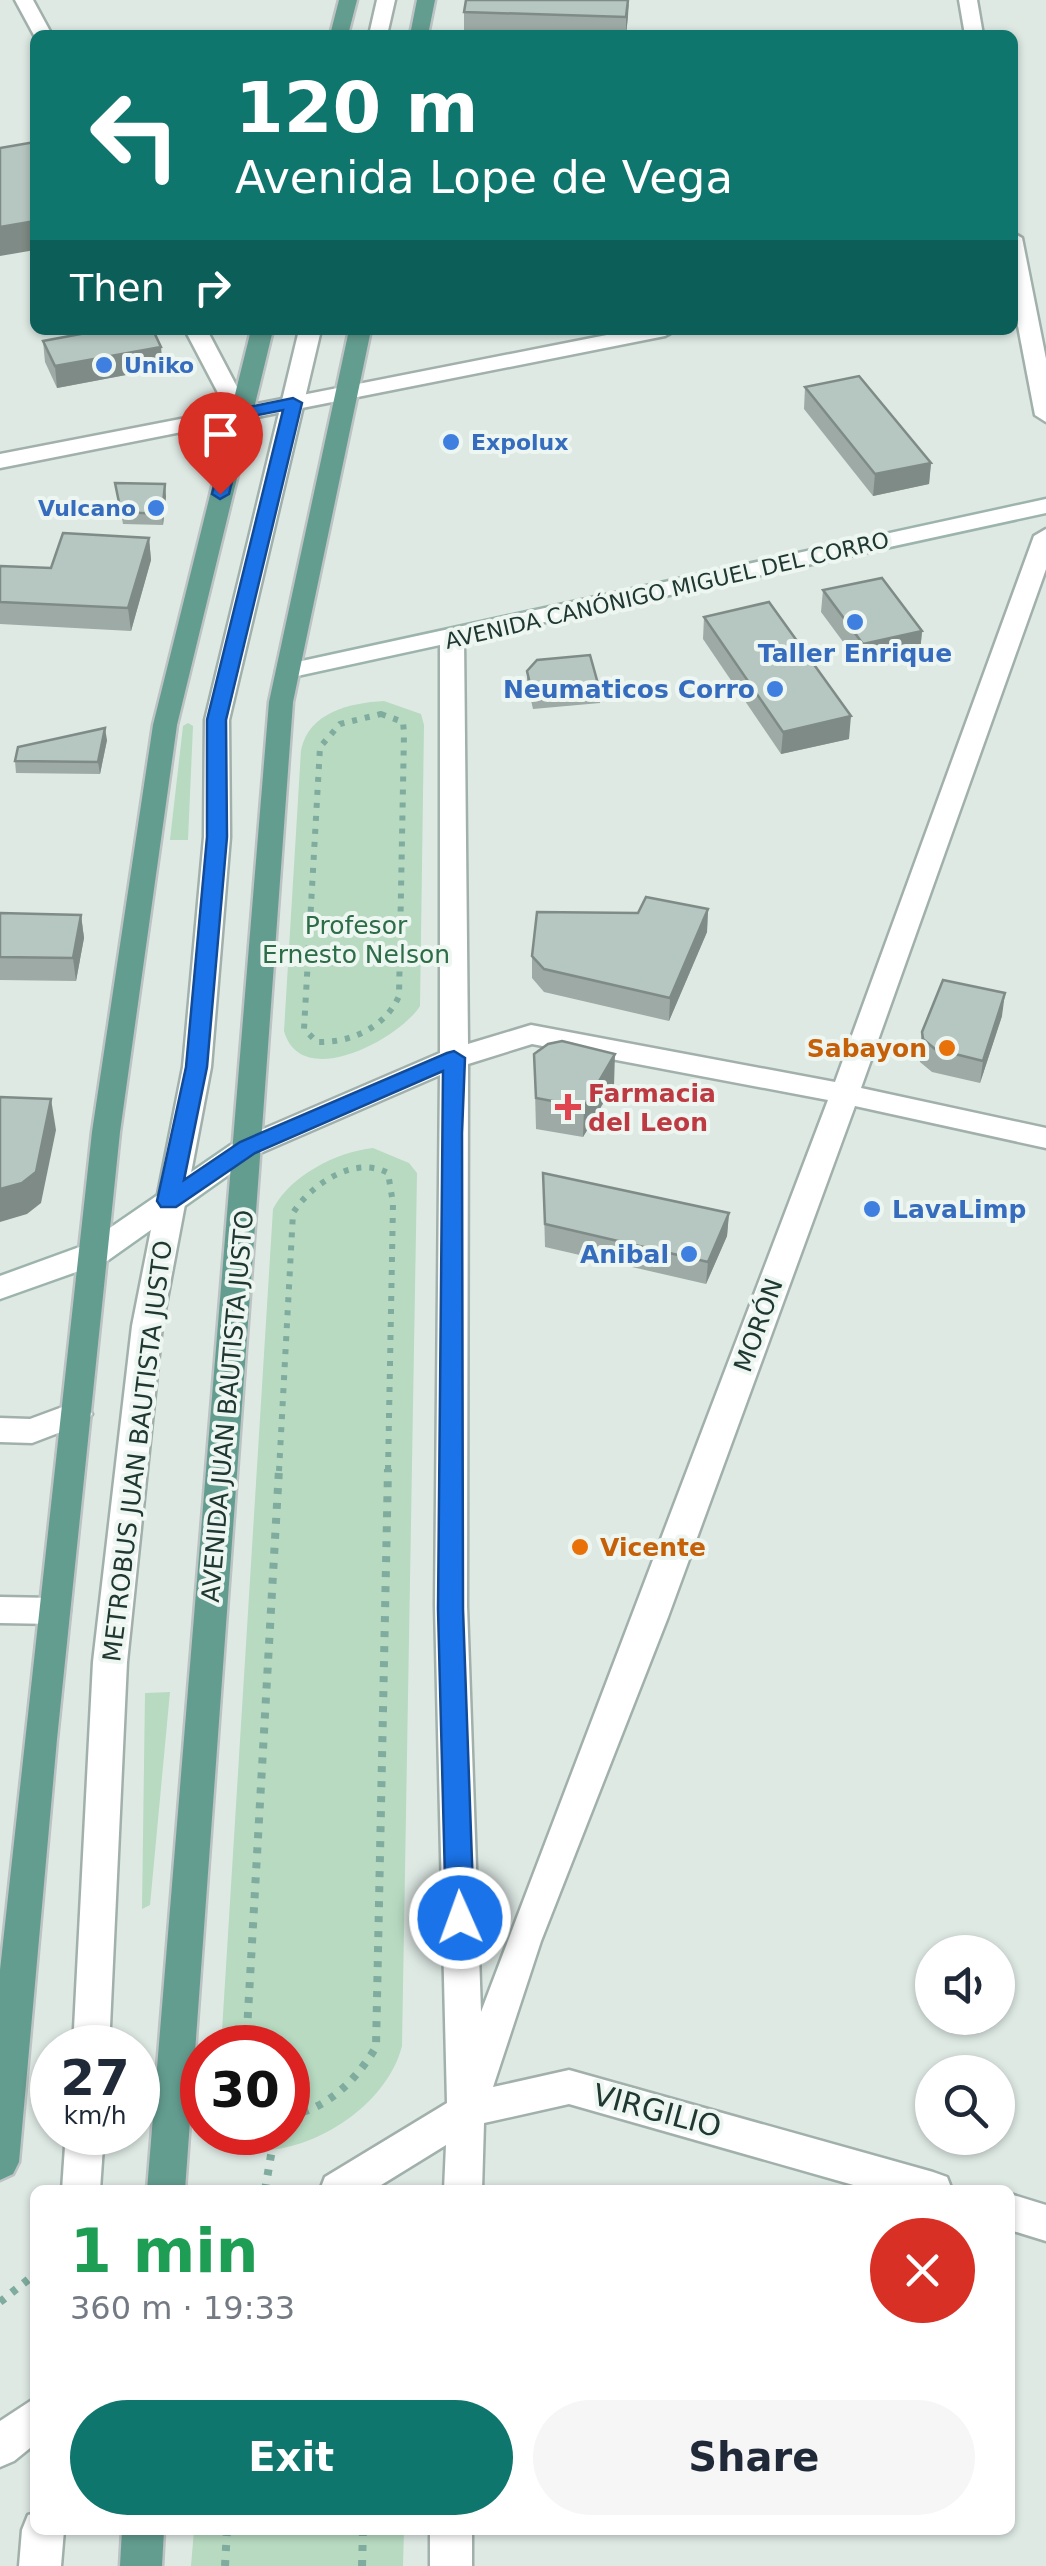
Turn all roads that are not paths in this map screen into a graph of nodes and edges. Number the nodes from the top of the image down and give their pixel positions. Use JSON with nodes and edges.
{"nodes":[{"id":1,"x":24,"y":0,"type":"edge"},
{"id":2,"x":348,"y":0,"type":"edge"},
{"id":3,"x":386,"y":0,"type":"edge"},
{"id":4,"x":426,"y":0,"type":"edge"},
{"id":5,"x":968,"y":0,"type":"edge"},
{"id":6,"x":39,"y":30,"type":"edge"},
{"id":7,"x":339,"y":30,"type":"edge"},
{"id":8,"x":379,"y":30,"type":"edge"},
{"id":9,"x":420,"y":30,"type":"edge"},
{"id":10,"x":973,"y":30,"type":"edge"},
{"id":11,"x":1020,"y":261,"type":"edge"},
{"id":12,"x":199,"y":335,"type":"edge"},
{"id":13,"x":261,"y":335,"type":"edge"},
{"id":14,"x":309,"y":335,"type":"edge"},
{"id":15,"x":359,"y":335,"type":"edge"},
{"id":16,"x":639,"y":335,"type":"edge"},
{"id":17,"x":347,"y":392,"type":"junction"},
{"id":18,"x":293,"y":403,"type":"junction"},
{"id":19,"x":240,"y":413,"type":"junction"},
{"id":20,"x":1046,"y":415,"type":"edge"},
{"id":21,"x":0,"y":460,"type":"edge"},
{"id":22,"x":1046,"y":506,"type":"edge"},
{"id":23,"x":1046,"y":536,"type":"edge"},
{"id":24,"x":452,"y":638,"type":"junction"},
{"id":25,"x":288,"y":670,"type":"junction"},
{"id":26,"x":454,"y":1058,"type":"junction"},
{"id":27,"x":844,"y":1094,"type":"junction"},
{"id":28,"x":1046,"y":1138,"type":"edge"},
{"id":29,"x":248,"y":1147,"type":"junction"},
{"id":30,"x":168,"y":1201,"type":"junction"},
{"id":31,"x":96,"y":1253,"type":"junction"},
{"id":32,"x":0,"y":1288,"type":"edge"},
{"id":33,"x":76,"y":1414,"type":"junction"},
{"id":34,"x":0,"y":1430,"type":"edge"},
{"id":35,"x":0,"y":1610,"type":"edge"},
{"id":36,"x":54,"y":1612,"type":"junction"},
{"id":37,"x":93,"y":2025,"type":"edge"},
{"id":38,"x":466,"y":2112,"type":"junction"},
{"id":39,"x":83,"y":2155,"type":"edge"},
{"id":40,"x":0,"y":2162,"type":"edge"},
{"id":41,"x":81,"y":2185,"type":"edge"},
{"id":42,"x":166,"y":2185,"type":"edge"},
{"id":43,"x":348,"y":2185,"type":"edge"},
{"id":44,"x":463,"y":2185,"type":"edge"},
{"id":45,"x":915,"y":2185,"type":"edge"},
{"id":46,"x":1015,"y":2214,"type":"edge"},
{"id":47,"x":1046,"y":2223,"type":"edge"},
{"id":48,"x":30,"y":2422,"type":"edge"},
{"id":49,"x":0,"y":2448,"type":"edge"},
{"id":50,"x":43,"y":2535,"type":"edge"},
{"id":51,"x":143,"y":2535,"type":"edge"},
{"id":52,"x":452,"y":2535,"type":"edge"},
{"id":53,"x":40,"y":2566,"type":"edge"},
{"id":54,"x":141,"y":2566,"type":"edge"},
{"id":55,"x":451,"y":2566,"type":"edge"}],
"edges":[{"from":1,"to":6,"type":"street"},
{"from":2,"to":7,"type":"main road"},
{"from":3,"to":8,"type":"street"},
{"from":4,"to":9,"type":"main road"},
{"from":5,"to":10,"type":"street"},
{"from":11,"to":20,"type":"street"},
{"from":12,"to":19,"type":"street"},
{"from":13,"to":19,"type":"main road"},
{"from":14,"to":18,"type":"street","name":"METROBUS JUAN BAUTISTA JUSTO"},
{"from":15,"to":17,"type":"main road","name":"AVENIDA JUAN BAUTISTA JUSTO"},
{"from":16,"to":17,"type":"street"},
{"from":17,"to":18,"type":"street"},
{"from":17,"to":25,"type":"main road","name":"AVENIDA JUAN BAUTISTA JUSTO"},
{"from":18,"to":19,"type":"street"},
{"from":18,"to":30,"type":"street","name":"METROBUS JUAN BAUTISTA JUSTO"},
{"from":19,"to":21,"type":"street"},
{"from":19,"to":31,"type":"main road"},
{"from":22,"to":24,"type":"street","name":"AVENIDA CANÓNIGO MIGUEL DEL CORRO"},
{"from":23,"to":27,"type":"street","name":"MORÓN"},
{"from":24,"to":25,"type":"street","name":"AVENIDA CANÓNIGO MIGUEL DEL CORRO"},
{"from":24,"to":26,"type":"street"},
{"from":25,"to":29,"type":"main road","name":"AVENIDA JUAN BAUTISTA JUSTO"},
{"from":26,"to":27,"type":"street"},
{"from":26,"to":29,"type":"street"},
{"from":26,"to":38,"type":"street"},
{"from":27,"to":28,"type":"street"},
{"from":27,"to":38,"type":"street","name":"MORÓN"},
{"from":29,"to":30,"type":"street"},
{"from":29,"to":42,"type":"main road","name":"AVENIDA JUAN BAUTISTA JUSTO"},
{"from":30,"to":31,"type":"street"},
{"from":30,"to":37,"type":"street","name":"METROBUS JUAN BAUTISTA JUSTO"},
{"from":31,"to":32,"type":"street"},
{"from":31,"to":33,"type":"main road"},
{"from":33,"to":34,"type":"street"},
{"from":33,"to":36,"type":"main road"},
{"from":35,"to":36,"type":"street"},
{"from":36,"to":40,"type":"main road"},
{"from":38,"to":43,"type":"street","name":"VIRGILIO"},
{"from":38,"to":44,"type":"street"},
{"from":38,"to":45,"type":"street","name":"VIRGILIO"},
{"from":39,"to":41,"type":"street"},
{"from":46,"to":47,"type":"street"},
{"from":48,"to":49,"type":"street"},
{"from":50,"to":53,"type":"street"},
{"from":51,"to":54,"type":"main road"},
{"from":52,"to":55,"type":"street"}]}
